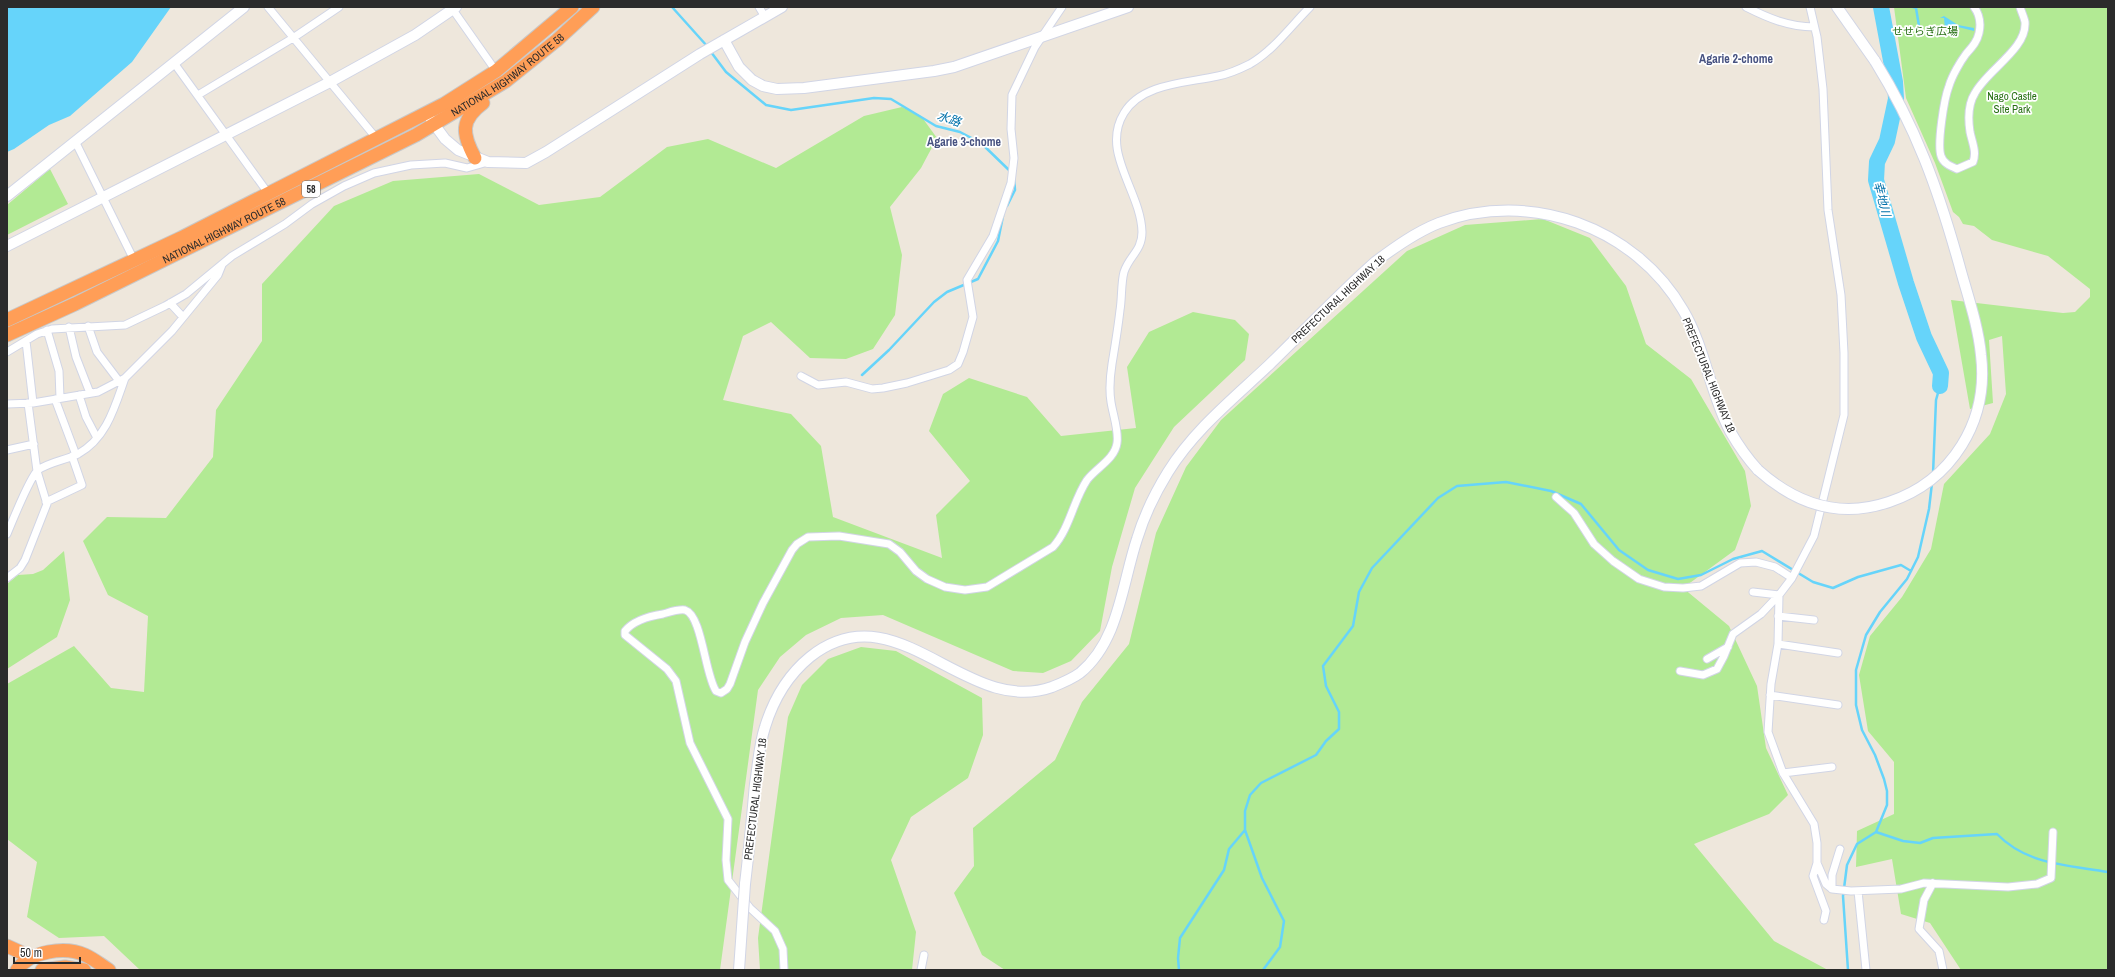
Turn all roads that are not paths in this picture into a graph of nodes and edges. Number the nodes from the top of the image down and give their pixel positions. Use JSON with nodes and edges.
{"nodes":[{"id":1,"x":244,"y":7,"type":"edge"},
{"id":2,"x":268,"y":7,"type":"edge"},
{"id":3,"x":339,"y":7,"type":"edge"},
{"id":4,"x":572,"y":7,"type":"edge"},
{"id":5,"x":593,"y":7,"type":"edge"},
{"id":6,"x":759,"y":7,"type":"edge"},
{"id":7,"x":782,"y":7,"type":"edge"},
{"id":8,"x":1062,"y":7,"type":"edge"},
{"id":9,"x":1128,"y":7,"type":"edge"},
{"id":10,"x":1310,"y":7,"type":"edge"},
{"id":11,"x":1746,"y":7,"type":"edge"},
{"id":12,"x":1810,"y":7,"type":"edge"},
{"id":13,"x":1837,"y":7,"type":"edge"},
{"id":14,"x":1974,"y":7,"type":"edge"},
{"id":15,"x":2020,"y":7,"type":"edge"},
{"id":16,"x":453,"y":8,"type":"edge"},
{"id":17,"x":764,"y":17,"type":"junction"},
{"id":18,"x":1814,"y":27,"type":"junction"},
{"id":19,"x":293,"y":38,"type":"junction"},
{"id":20,"x":1039,"y":39,"type":"junction"},
{"id":21,"x":720,"y":42,"type":"junction"},
{"id":22,"x":174,"y":63,"type":"junction"},
{"id":23,"x":496,"y":71,"type":"junction"},
{"id":24,"x":506,"y":81,"type":"junction"},
{"id":25,"x":330,"y":82,"type":"junction"},
{"id":26,"x":198,"y":95,"type":"junction"},
{"id":27,"x":427,"y":113,"type":"junction"},
{"id":28,"x":434,"y":125,"type":"junction"},
{"id":29,"x":227,"y":136,"type":"junction"},
{"id":30,"x":377,"y":139,"type":"junction"},
{"id":31,"x":75,"y":141,"type":"junction"},
{"id":32,"x":475,"y":158,"type":"junction"},
{"id":33,"x":488,"y":162,"type":"junction"},
{"id":34,"x":268,"y":193,"type":"junction"},
{"id":35,"x":7,"y":196,"type":"edge"},
{"id":36,"x":103,"y":197,"type":"junction"},
{"id":37,"x":7,"y":246,"type":"edge"},
{"id":38,"x":134,"y":260,"type":"junction"},
{"id":39,"x":223,"y":262,"type":"junction"},
{"id":40,"x":170,"y":303,"type":"junction"},
{"id":41,"x":183,"y":317,"type":"junction"},
{"id":42,"x":7,"y":320,"type":"edge"},
{"id":43,"x":88,"y":326,"type":"junction"},
{"id":44,"x":69,"y":327,"type":"junction"},
{"id":45,"x":46,"y":330,"type":"junction"},
{"id":46,"x":7,"y":335,"type":"edge"},
{"id":47,"x":26,"y":341,"type":"junction"},
{"id":48,"x":7,"y":352,"type":"edge"},
{"id":49,"x":801,"y":376,"type":"dead end"},
{"id":50,"x":122,"y":379,"type":"junction"},
{"id":51,"x":90,"y":393,"type":"junction"},
{"id":52,"x":79,"y":395,"type":"junction"},
{"id":53,"x":57,"y":399,"type":"junction"},
{"id":54,"x":30,"y":403,"type":"junction"},
{"id":55,"x":7,"y":404,"type":"edge"},
{"id":56,"x":97,"y":438,"type":"junction"},
{"id":57,"x":34,"y":444,"type":"junction"},
{"id":58,"x":7,"y":450,"type":"edge"},
{"id":59,"x":74,"y":455,"type":"junction"},
{"id":60,"x":37,"y":471,"type":"junction"},
{"id":61,"x":31,"y":483,"type":"junction"},
{"id":62,"x":42,"y":488,"type":"junction"},
{"id":63,"x":1556,"y":497,"type":"dead end"},
{"id":64,"x":46,"y":502,"type":"junction"},
{"id":65,"x":7,"y":534,"type":"edge"},
{"id":66,"x":1792,"y":577,"type":"junction"},
{"id":67,"x":7,"y":578,"type":"edge"},
{"id":68,"x":1753,"y":592,"type":"dead end"},
{"id":69,"x":1779,"y":595,"type":"junction"},
{"id":70,"x":1778,"y":616,"type":"junction"},
{"id":71,"x":1814,"y":620,"type":"dead end"},
{"id":72,"x":1778,"y":644,"type":"junction"},
{"id":73,"x":1728,"y":647,"type":"junction"},
{"id":74,"x":1838,"y":653,"type":"dead end"},
{"id":75,"x":1707,"y":659,"type":"dead end"},
{"id":76,"x":1680,"y":671,"type":"dead end"},
{"id":77,"x":1770,"y":695,"type":"junction"},
{"id":78,"x":1838,"y":705,"type":"dead end"},
{"id":79,"x":1832,"y":767,"type":"dead end"},
{"id":80,"x":1783,"y":773,"type":"junction"},
{"id":81,"x":2053,"y":832,"type":"dead end"},
{"id":82,"x":1840,"y":849,"type":"dead end"},
{"id":83,"x":1817,"y":863,"type":"junction"},
{"id":84,"x":1933,"y":883,"type":"junction"},
{"id":85,"x":1835,"y":889,"type":"junction"},
{"id":86,"x":1855,"y":891,"type":"junction"},
{"id":87,"x":1824,"y":920,"type":"dead end"},
{"id":88,"x":7,"y":946,"type":"edge"},
{"id":89,"x":924,"y":955,"type":"dead end"},
{"id":90,"x":31,"y":956,"type":"junction"},
{"id":91,"x":7,"y":965,"type":"edge"},
{"id":92,"x":8,"y":970,"type":"edge"},
{"id":93,"x":17,"y":970,"type":"edge"},
{"id":94,"x":42,"y":970,"type":"edge"},
{"id":95,"x":84,"y":970,"type":"edge"},
{"id":96,"x":109,"y":970,"type":"edge"},
{"id":97,"x":739,"y":970,"type":"edge"},
{"id":98,"x":784,"y":970,"type":"edge"},
{"id":99,"x":921,"y":970,"type":"edge"},
{"id":100,"x":1866,"y":970,"type":"edge"},
{"id":101,"x":1943,"y":970,"type":"edge"}],
"edges":[{"from":1,"to":22,"type":"main road"},
{"from":2,"to":19,"type":"street"},
{"from":3,"to":19,"type":"street"},
{"from":4,"to":23,"type":"highway","name":"NATIONAL HIGHWAY ROUTE 58","number":"58"},
{"from":5,"to":24,"type":"highway","name":"NATIONAL HIGHWAY ROUTE 58","number":"58"},
{"from":6,"to":17,"type":"street"},
{"from":7,"to":17,"type":"main road"},
{"from":8,"to":20,"type":"street"},
{"from":9,"to":20,"type":"main road"},
{"from":10,"to":98,"type":"street"},
{"from":11,"to":18,"type":"street"},
{"from":12,"to":18,"type":"street"},
{"from":13,"to":97,"type":"main road","name":"PREFECTURAL HIGHWAY 18","bridge":true},
{"from":14,"to":15,"type":"street"},
{"from":16,"to":23,"type":"street"},
{"from":16,"to":25,"type":"main road"},
{"from":17,"to":21,"type":"main road"},
{"from":18,"to":66,"type":"street"},
{"from":19,"to":25,"type":"street"},
{"from":19,"to":26,"type":"street"},
{"from":20,"to":21,"type":"main road"},
{"from":20,"to":49,"type":"street"},
{"from":21,"to":33,"type":"main road"},
{"from":22,"to":26,"type":"street"},
{"from":22,"to":31,"type":"main road"},
{"from":23,"to":27,"type":"highway","name":"NATIONAL HIGHWAY ROUTE 58","number":"58"},
{"from":24,"to":28,"type":"highway","name":"NATIONAL HIGHWAY ROUTE 58","number":"58"},
{"from":24,"to":32,"type":"highway"},
{"from":25,"to":29,"type":"main road"},
{"from":25,"to":30,"type":"street"},
{"from":26,"to":29,"type":"street"},
{"from":27,"to":28,"type":"main road"},
{"from":27,"to":30,"type":"highway","name":"NATIONAL HIGHWAY ROUTE 58","number":"58"},
{"from":28,"to":32,"type":"main road"},
{"from":28,"to":46,"type":"highway","name":"NATIONAL HIGHWAY ROUTE 58","number":"58"},
{"from":29,"to":34,"type":"street"},
{"from":29,"to":36,"type":"main road"},
{"from":30,"to":34,"type":"highway","name":"NATIONAL HIGHWAY ROUTE 58","number":"58"},
{"from":31,"to":35,"type":"main road"},
{"from":31,"to":36,"type":"street"},
{"from":32,"to":33,"type":"main road"},
{"from":33,"to":39,"type":"street"},
{"from":34,"to":38,"type":"highway","name":"NATIONAL HIGHWAY ROUTE 58","number":"58"},
{"from":36,"to":37,"type":"main road"},
{"from":36,"to":38,"type":"street"},
{"from":38,"to":42,"type":"highway","name":"NATIONAL HIGHWAY ROUTE 58","number":"58"},
{"from":39,"to":40,"type":"street"},
{"from":39,"to":41,"type":"street"},
{"from":40,"to":41,"type":"street"},
{"from":40,"to":43,"type":"street"},
{"from":41,"to":50,"type":"street"},
{"from":43,"to":44,"type":"street"},
{"from":43,"to":50,"type":"street"},
{"from":44,"to":45,"type":"street"},
{"from":44,"to":51,"type":"street"},
{"from":45,"to":47,"type":"street"},
{"from":45,"to":53,"type":"street"},
{"from":47,"to":48,"type":"street"},
{"from":47,"to":54,"type":"street"},
{"from":50,"to":51,"type":"street"},
{"from":50,"to":56,"type":"street"},
{"from":51,"to":52,"type":"street"},
{"from":52,"to":53,"type":"street"},
{"from":52,"to":56,"type":"street"},
{"from":53,"to":54,"type":"street"},
{"from":53,"to":59,"type":"street"},
{"from":54,"to":55,"type":"street"},
{"from":54,"to":57,"type":"street"},
{"from":56,"to":59,"type":"street"},
{"from":57,"to":58,"type":"street"},
{"from":57,"to":60,"type":"street"},
{"from":59,"to":60,"type":"street"},
{"from":59,"to":64,"type":"street"},
{"from":60,"to":61,"type":"street"},
{"from":60,"to":62,"type":"street"},
{"from":61,"to":62,"type":"street"},
{"from":61,"to":65,"type":"street"},
{"from":62,"to":64,"type":"street"},
{"from":63,"to":66,"type":"street"},
{"from":64,"to":67,"type":"street"},
{"from":66,"to":69,"type":"street"},
{"from":68,"to":69,"type":"street"},
{"from":69,"to":70,"type":"street"},
{"from":69,"to":73,"type":"street"},
{"from":70,"to":71,"type":"street"},
{"from":70,"to":72,"type":"street"},
{"from":72,"to":74,"type":"street"},
{"from":72,"to":77,"type":"street"},
{"from":73,"to":75,"type":"street"},
{"from":73,"to":76,"type":"street"},
{"from":77,"to":78,"type":"street"},
{"from":77,"to":80,"type":"street"},
{"from":79,"to":80,"type":"street"},
{"from":80,"to":83,"type":"street"},
{"from":81,"to":84,"type":"street"},
{"from":82,"to":85,"type":"street"},
{"from":83,"to":85,"type":"street"},
{"from":83,"to":87,"type":"street"},
{"from":84,"to":86,"type":"street"},
{"from":84,"to":101,"type":"street"},
{"from":85,"to":86,"type":"street"},
{"from":86,"to":100,"type":"street"},
{"from":88,"to":90,"type":"highway"},
{"from":89,"to":99,"type":"street"},
{"from":90,"to":93,"type":"highway"},
{"from":90,"to":96,"type":"highway"},
{"from":91,"to":92,"type":"highway"},
{"from":94,"to":95,"type":"highway"}]}
